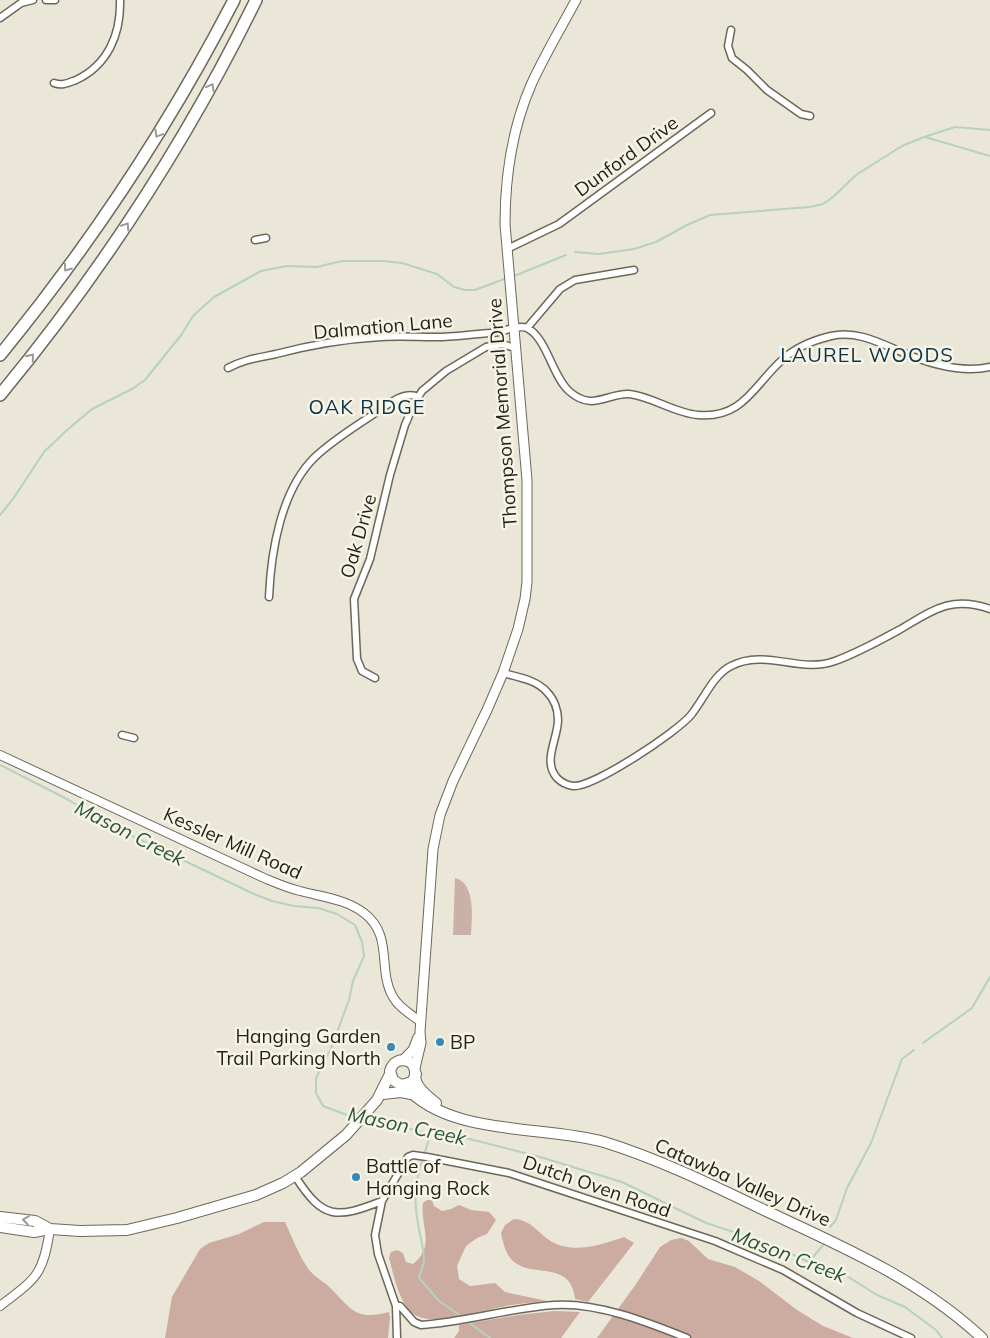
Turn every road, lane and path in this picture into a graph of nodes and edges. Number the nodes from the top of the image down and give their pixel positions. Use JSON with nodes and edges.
{"nodes":[{"id":1,"x":33,"y":0,"type":"edge"},
{"id":2,"x":46,"y":0,"type":"edge"},
{"id":3,"x":55,"y":0,"type":"edge"},
{"id":4,"x":120,"y":0,"type":"edge"},
{"id":5,"x":234,"y":0,"type":"edge"},
{"id":6,"x":256,"y":0,"type":"edge"},
{"id":7,"x":576,"y":0,"type":"edge"},
{"id":8,"x":0,"y":18,"type":"edge"},
{"id":9,"x":731,"y":30,"type":"dead end"},
{"id":10,"x":54,"y":83,"type":"dead end"},
{"id":11,"x":711,"y":113,"type":"dead end"},
{"id":12,"x":810,"y":116,"type":"dead end"},
{"id":13,"x":266,"y":238,"type":"dead end"},
{"id":14,"x":255,"y":240,"type":"dead end"},
{"id":15,"x":507,"y":249,"type":"junction"},
{"id":16,"x":634,"y":270,"type":"dead end"},
{"id":17,"x":513,"y":328,"type":"junction"},
{"id":18,"x":527,"y":328,"type":"junction"},
{"id":19,"x":515,"y":348,"type":"junction"},
{"id":20,"x":0,"y":354,"type":"edge"},
{"id":21,"x":990,"y":367,"type":"edge"},
{"id":22,"x":228,"y":368,"type":"dead end"},
{"id":23,"x":0,"y":395,"type":"edge"},
{"id":24,"x":418,"y":397,"type":"junction"},
{"id":25,"x":270,"y":596,"type":"dead end"},
{"id":26,"x":990,"y":609,"type":"edge"},
{"id":27,"x":503,"y":673,"type":"junction"},
{"id":28,"x":375,"y":678,"type":"dead end"},
{"id":29,"x":122,"y":735,"type":"dead end"},
{"id":30,"x":134,"y":738,"type":"dead end"},
{"id":31,"x":0,"y":754,"type":"edge"},
{"id":32,"x":421,"y":1022,"type":"junction"},
{"id":33,"x":420,"y":1032,"type":"junction"},
{"id":34,"x":403,"y":1060,"type":"junction"},
{"id":35,"x":416,"y":1069,"type":"junction"},
{"id":36,"x":390,"y":1074,"type":"junction"},
{"id":37,"x":401,"y":1085,"type":"junction"},
{"id":38,"x":411,"y":1094,"type":"junction"},
{"id":39,"x":377,"y":1100,"type":"junction"},
{"id":40,"x":465,"y":1119,"type":"junction"},
{"id":41,"x":295,"y":1176,"type":"junction"},
{"id":42,"x":382,"y":1201,"type":"junction"},
{"id":43,"x":0,"y":1217,"type":"edge"},
{"id":44,"x":0,"y":1227,"type":"edge"},
{"id":45,"x":50,"y":1228,"type":"junction"},
{"id":46,"x":0,"y":1306,"type":"edge"},
{"id":47,"x":396,"y":1306,"type":"junction"},
{"id":48,"x":397,"y":1338,"type":"edge"},
{"id":49,"x":687,"y":1338,"type":"edge"},
{"id":50,"x":911,"y":1338,"type":"edge"},
{"id":51,"x":982,"y":1338,"type":"edge"}],
"edges":[{"from":1,"to":8,"type":"street"},
{"from":2,"to":3,"type":"street"},
{"from":4,"to":10,"type":"street"},
{"from":5,"to":20,"type":"highway","one_way":true},
{"from":23,"to":6,"type":"highway","one_way":true},
{"from":7,"to":15,"type":"main road","name":"Thompson Memorial Drive"},
{"from":9,"to":12,"type":"street"},
{"from":11,"to":15,"type":"street","name":"Dunford Drive"},
{"from":13,"to":14,"type":"street"},
{"from":15,"to":17,"type":"main road","name":"Thompson Memorial Drive"},
{"from":16,"to":18,"type":"street"},
{"from":17,"to":18,"type":"street","name":"Dalmation Lane"},
{"from":17,"to":19,"type":"main road","name":"Thompson Memorial Drive"},
{"from":17,"to":22,"type":"street","name":"Dalmation Lane"},
{"from":18,"to":21,"type":"street"},
{"from":19,"to":24,"type":"street","name":"Oak Drive"},
{"from":19,"to":27,"type":"main road","name":"Thompson Memorial Drive"},
{"from":24,"to":25,"type":"street"},
{"from":24,"to":28,"type":"street","name":"Oak Drive"},
{"from":26,"to":27,"type":"street"},
{"from":27,"to":32,"type":"main road","name":"Thompson Memorial Drive"},
{"from":29,"to":30,"type":"street"},
{"from":31,"to":32,"type":"street","name":"Kessler Mill Road"},
{"from":32,"to":33,"type":"main road","name":"Thompson Memorial Drive"},
{"from":33,"to":34,"type":"main road","name":"Thompson Memorial Drive"},
{"from":33,"to":35,"type":"main road","name":"Thompson Memorial Drive"},
{"from":34,"to":35,"type":"main road"},
{"from":34,"to":36,"type":"main road"},
{"from":35,"to":37,"type":"main road"},
{"from":35,"to":40,"type":"main road","name":"Catawba Valley Drive"},
{"from":36,"to":37,"type":"main road"},
{"from":36,"to":39,"type":"main road"},
{"from":37,"to":38,"type":"main road","name":"Catawba Valley Drive"},
{"from":37,"to":39,"type":"main road"},
{"from":38,"to":39,"type":"main road"},
{"from":38,"to":40,"type":"main road","name":"Catawba Valley Drive"},
{"from":39,"to":41,"type":"main road"},
{"from":40,"to":51,"type":"main road","name":"Catawba Valley Drive"},
{"from":41,"to":42,"type":"street"},
{"from":41,"to":45,"type":"main road"},
{"from":42,"to":47,"type":"street"},
{"from":42,"to":50,"type":"street","name":"Dutch Oven Road"},
{"from":45,"to":43,"type":"main road","one_way":true},
{"from":44,"to":45,"type":"main road"},
{"from":45,"to":46,"type":"street"},
{"from":47,"to":48,"type":"street"},
{"from":47,"to":49,"type":"street"}]}
